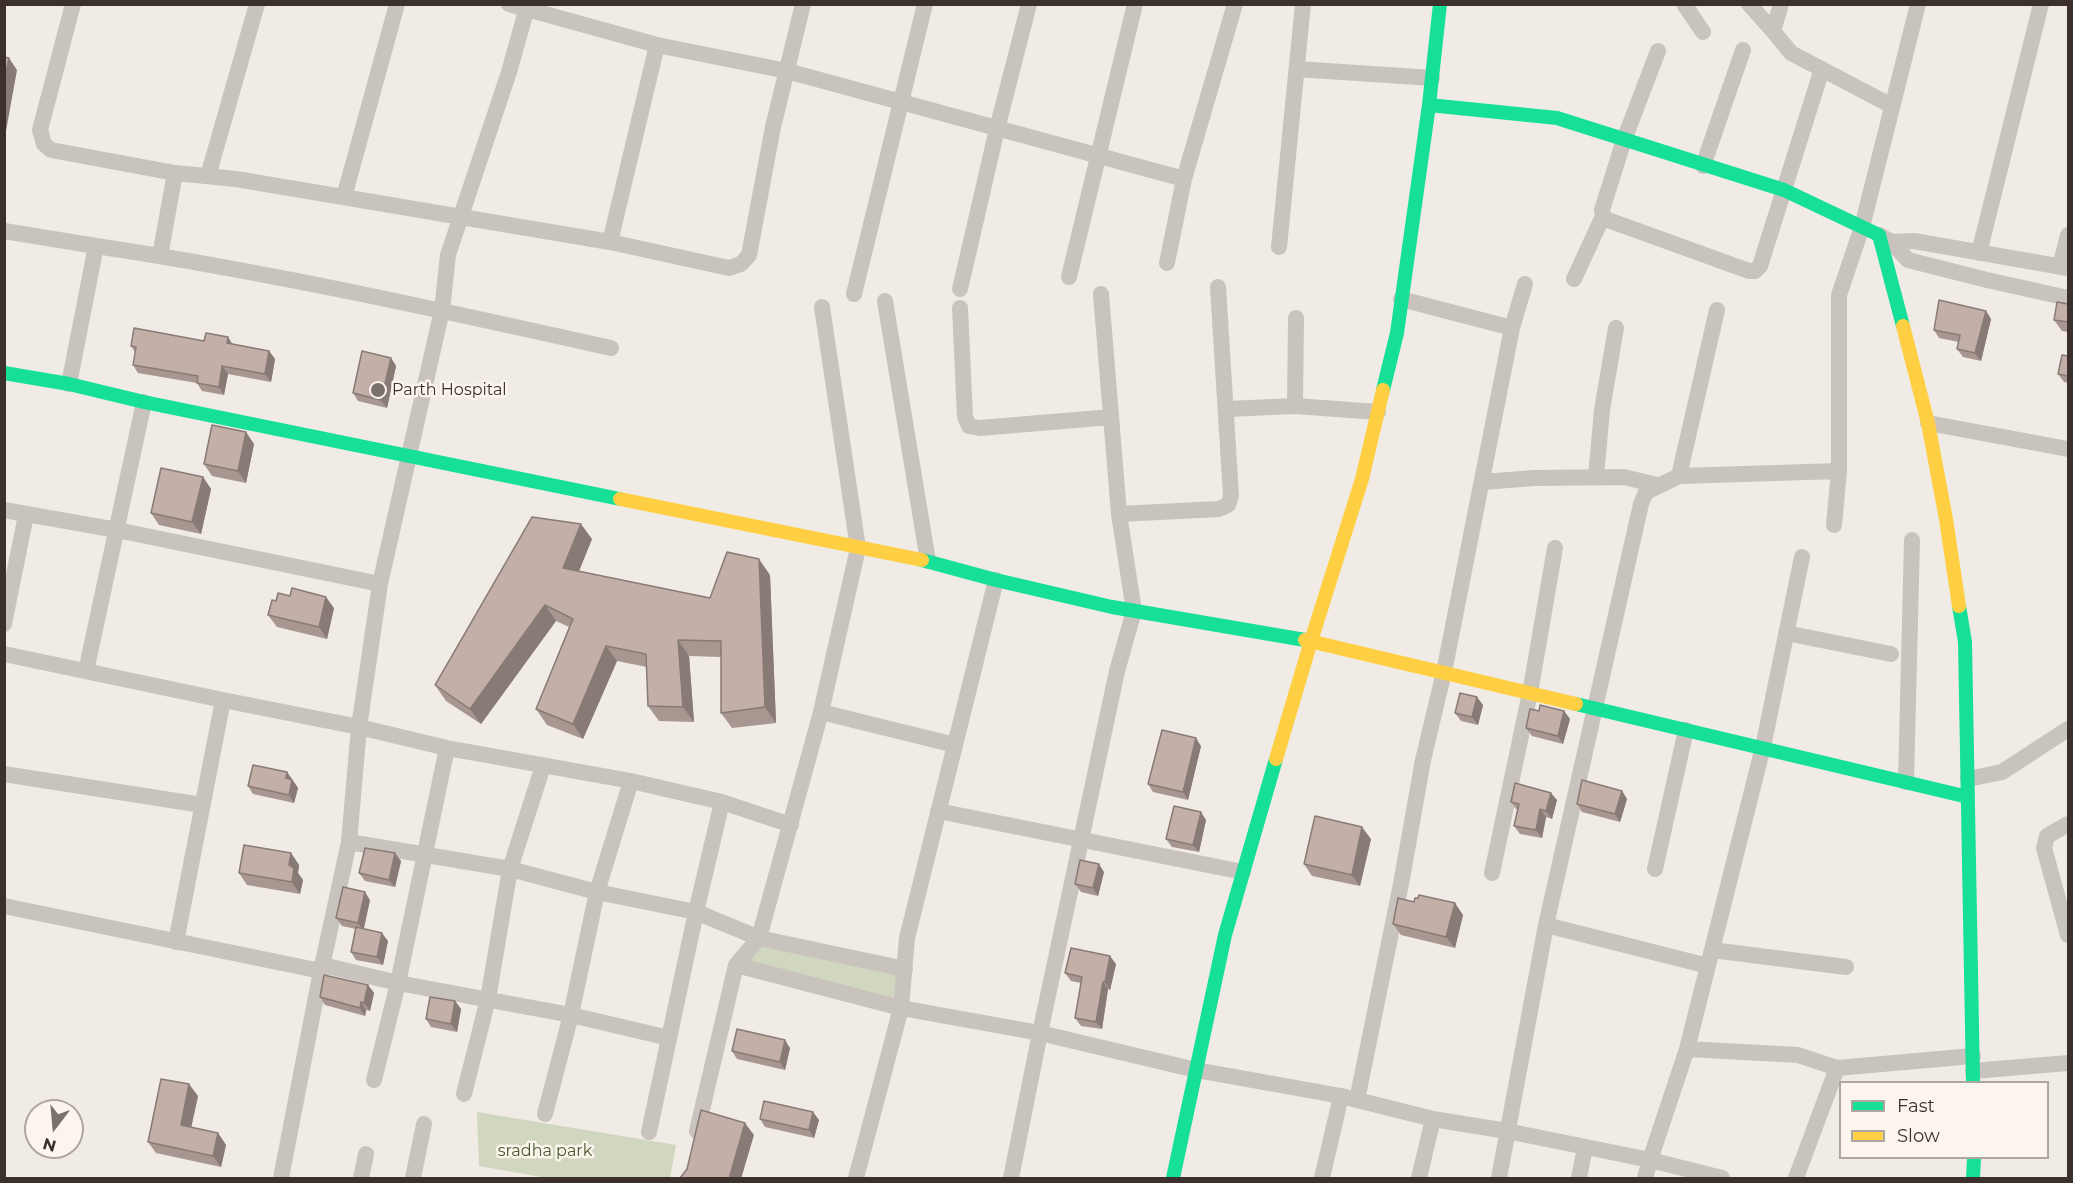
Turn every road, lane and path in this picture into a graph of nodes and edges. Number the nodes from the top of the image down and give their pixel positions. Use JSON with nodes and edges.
{"nodes":[{"id":1,"x":74,"y":4,"type":"edge"},
{"id":2,"x":257,"y":4,"type":"edge"},
{"id":3,"x":397,"y":4,"type":"edge"},
{"id":4,"x":509,"y":4,"type":"edge"},
{"id":5,"x":803,"y":4,"type":"edge"},
{"id":6,"x":925,"y":4,"type":"edge"},
{"id":7,"x":1029,"y":4,"type":"edge"},
{"id":8,"x":1135,"y":4,"type":"edge"},
{"id":9,"x":1235,"y":4,"type":"edge"},
{"id":10,"x":1303,"y":4,"type":"edge"},
{"id":11,"x":1440,"y":4,"type":"edge"},
{"id":12,"x":1684,"y":4,"type":"edge"},
{"id":13,"x":1749,"y":4,"type":"edge"},
{"id":14,"x":1781,"y":4,"type":"edge"},
{"id":15,"x":1918,"y":4,"type":"edge"},
{"id":16,"x":2041,"y":4,"type":"edge"},
{"id":17,"x":527,"y":7,"type":"edge"},
{"id":18,"x":1773,"y":31,"type":"junction"},
{"id":19,"x":1702,"y":32,"type":"dead end"},
{"id":20,"x":657,"y":45,"type":"junction"},
{"id":21,"x":1743,"y":50,"type":"dead end"},
{"id":22,"x":1658,"y":51,"type":"dead end"},
{"id":23,"x":1297,"y":69,"type":"junction"},
{"id":24,"x":1822,"y":69,"type":"junction"},
{"id":25,"x":787,"y":71,"type":"junction"},
{"id":26,"x":1432,"y":78,"type":"junction"},
{"id":27,"x":902,"y":103,"type":"junction"},
{"id":28,"x":1429,"y":105,"type":"junction"},
{"id":29,"x":1892,"y":105,"type":"junction"},
{"id":30,"x":997,"y":129,"type":"junction"},
{"id":31,"x":1624,"y":140,"type":"junction"},
{"id":32,"x":1099,"y":157,"type":"junction"},
{"id":33,"x":1704,"y":166,"type":"junction"},
{"id":34,"x":175,"y":173,"type":"junction"},
{"id":35,"x":208,"y":176,"type":"junction"},
{"id":36,"x":1184,"y":179,"type":"junction"},
{"id":37,"x":1784,"y":190,"type":"junction"},
{"id":38,"x":344,"y":197,"type":"junction"},
{"id":39,"x":1603,"y":216,"type":"junction"},
{"id":40,"x":462,"y":218,"type":"junction"},
{"id":41,"x":1862,"y":227,"type":"junction"},
{"id":42,"x":4,"y":231,"type":"edge"},
{"id":43,"x":2068,"y":235,"type":"edge"},
{"id":44,"x":1885,"y":238,"type":"junction"},
{"id":45,"x":610,"y":242,"type":"junction"},
{"id":46,"x":96,"y":246,"type":"junction"},
{"id":47,"x":1279,"y":247,"type":"dead end"},
{"id":48,"x":1979,"y":253,"type":"junction"},
{"id":49,"x":160,"y":256,"type":"junction"},
{"id":50,"x":1167,"y":263,"type":"dead end"},
{"id":51,"x":2064,"y":267,"type":"edge"},
{"id":52,"x":1069,"y":277,"type":"dead end"},
{"id":53,"x":1574,"y":279,"type":"dead end"},
{"id":54,"x":1525,"y":284,"type":"dead end"},
{"id":55,"x":1218,"y":287,"type":"dead end"},
{"id":56,"x":960,"y":289,"type":"dead end"},
{"id":57,"x":854,"y":294,"type":"dead end"},
{"id":58,"x":1101,"y":294,"type":"dead end"},
{"id":59,"x":2068,"y":298,"type":"edge"},
{"id":60,"x":1401,"y":299,"type":"junction"},
{"id":61,"x":885,"y":301,"type":"dead end"},
{"id":62,"x":822,"y":306,"type":"dead end"},
{"id":63,"x":960,"y":308,"type":"dead end"},
{"id":64,"x":442,"y":310,"type":"junction"},
{"id":65,"x":1717,"y":310,"type":"dead end"},
{"id":66,"x":1296,"y":318,"type":"dead end"},
{"id":67,"x":1512,"y":328,"type":"junction"},
{"id":68,"x":1616,"y":328,"type":"dead end"},
{"id":69,"x":611,"y":348,"type":"dead end"},
{"id":70,"x":4,"y":373,"type":"edge"},
{"id":71,"x":69,"y":384,"type":"junction"},
{"id":72,"x":144,"y":402,"type":"junction"},
{"id":73,"x":1295,"y":406,"type":"junction"},
{"id":74,"x":1227,"y":409,"type":"junction"},
{"id":75,"x":1378,"y":412,"type":"junction"},
{"id":76,"x":1111,"y":417,"type":"junction"},
{"id":77,"x":1928,"y":423,"type":"junction"},
{"id":78,"x":2068,"y":449,"type":"edge"},
{"id":79,"x":409,"y":456,"type":"junction"},
{"id":80,"x":1839,"y":471,"type":"junction"},
{"id":81,"x":1679,"y":476,"type":"junction"},
{"id":82,"x":1596,"y":477,"type":"junction"},
{"id":83,"x":1483,"y":482,"type":"junction"},
{"id":84,"x":1657,"y":485,"type":"junction"},
{"id":85,"x":4,"y":510,"type":"edge"},
{"id":86,"x":1119,"y":514,"type":"junction"},
{"id":87,"x":26,"y":515,"type":"junction"},
{"id":88,"x":1834,"y":525,"type":"dead end"},
{"id":89,"x":117,"y":530,"type":"junction"},
{"id":90,"x":1912,"y":540,"type":"dead end"},
{"id":91,"x":858,"y":548,"type":"junction"},
{"id":92,"x":1555,"y":548,"type":"dead end"},
{"id":93,"x":1802,"y":557,"type":"dead end"},
{"id":94,"x":928,"y":561,"type":"junction"},
{"id":95,"x":996,"y":580,"type":"junction"},
{"id":96,"x":380,"y":584,"type":"junction"},
{"id":97,"x":1134,"y":611,"type":"junction"},
{"id":98,"x":4,"y":624,"type":"edge"},
{"id":99,"x":1786,"y":633,"type":"junction"},
{"id":100,"x":1311,"y":640,"type":"junction"},
{"id":101,"x":4,"y":654,"type":"edge"},
{"id":102,"x":1891,"y":654,"type":"dead end"},
{"id":103,"x":86,"y":671,"type":"junction"},
{"id":104,"x":1444,"y":672,"type":"junction"},
{"id":105,"x":1530,"y":693,"type":"junction"},
{"id":106,"x":223,"y":700,"type":"junction"},
{"id":107,"x":1594,"y":709,"type":"junction"},
{"id":108,"x":821,"y":712,"type":"junction"},
{"id":109,"x":359,"y":727,"type":"junction"},
{"id":110,"x":1686,"y":730,"type":"junction"},
{"id":111,"x":2068,"y":731,"type":"edge"},
{"id":112,"x":955,"y":745,"type":"junction"},
{"id":113,"x":1763,"y":747,"type":"junction"},
{"id":114,"x":447,"y":748,"type":"junction"},
{"id":115,"x":543,"y":766,"type":"junction"},
{"id":116,"x":4,"y":774,"type":"edge"},
{"id":117,"x":1968,"y":779,"type":"junction"},
{"id":118,"x":631,"y":781,"type":"junction"},
{"id":119,"x":1906,"y":782,"type":"junction"},
{"id":120,"x":1968,"y":797,"type":"junction"},
{"id":121,"x":722,"y":802,"type":"junction"},
{"id":122,"x":202,"y":805,"type":"junction"},
{"id":123,"x":938,"y":811,"type":"junction"},
{"id":124,"x":2068,"y":824,"type":"edge"},
{"id":125,"x":790,"y":825,"type":"junction"},
{"id":126,"x":1081,"y":839,"type":"junction"},
{"id":127,"x":349,"y":842,"type":"junction"},
{"id":128,"x":425,"y":856,"type":"junction"},
{"id":129,"x":1655,"y":868,"type":"dead end"},
{"id":130,"x":510,"y":870,"type":"junction"},
{"id":131,"x":1243,"y":872,"type":"junction"},
{"id":132,"x":1492,"y":873,"type":"dead end"},
{"id":133,"x":597,"y":892,"type":"junction"},
{"id":134,"x":4,"y":906,"type":"edge"},
{"id":135,"x":696,"y":912,"type":"junction"},
{"id":136,"x":1546,"y":925,"type":"junction"},
{"id":137,"x":2068,"y":935,"type":"edge"},
{"id":138,"x":759,"y":938,"type":"junction"},
{"id":139,"x":176,"y":942,"type":"junction"},
{"id":140,"x":1710,"y":958,"type":"junction"},
{"id":141,"x":736,"y":965,"type":"junction"},
{"id":142,"x":1846,"y":967,"type":"dead end"},
{"id":143,"x":322,"y":968,"type":"junction"},
{"id":144,"x":905,"y":969,"type":"junction"},
{"id":145,"x":398,"y":983,"type":"junction"},
{"id":146,"x":488,"y":999,"type":"junction"},
{"id":147,"x":901,"y":1008,"type":"junction"},
{"id":148,"x":571,"y":1015,"type":"junction"},
{"id":149,"x":1040,"y":1033,"type":"junction"},
{"id":150,"x":669,"y":1038,"type":"junction"},
{"id":151,"x":1687,"y":1049,"type":"junction"},
{"id":152,"x":2068,"y":1063,"type":"edge"},
{"id":153,"x":1837,"y":1068,"type":"junction"},
{"id":154,"x":1196,"y":1070,"type":"junction"},
{"id":155,"x":1973,"y":1070,"type":"edge"},
{"id":156,"x":374,"y":1080,"type":"dead end"},
{"id":157,"x":464,"y":1094,"type":"dead end"},
{"id":158,"x":1349,"y":1098,"type":"junction"},
{"id":159,"x":545,"y":1114,"type":"dead end"},
{"id":160,"x":1433,"y":1119,"type":"junction"},
{"id":161,"x":424,"y":1124,"type":"dead end"},
{"id":162,"x":1507,"y":1131,"type":"junction"},
{"id":163,"x":649,"y":1132,"type":"dead end"},
{"id":164,"x":693,"y":1145,"type":"edge"},
{"id":165,"x":1585,"y":1147,"type":"junction"},
{"id":166,"x":366,"y":1154,"type":"dead end"},
{"id":167,"x":1974,"y":1159,"type":"edge"},
{"id":168,"x":1650,"y":1160,"type":"junction"},
{"id":169,"x":1974,"y":1177,"type":"edge"},
{"id":170,"x":281,"y":1179,"type":"edge"},
{"id":171,"x":361,"y":1179,"type":"edge"},
{"id":172,"x":413,"y":1179,"type":"edge"},
{"id":173,"x":856,"y":1179,"type":"edge"},
{"id":174,"x":1011,"y":1179,"type":"edge"},
{"id":175,"x":1173,"y":1179,"type":"edge"},
{"id":176,"x":1322,"y":1179,"type":"edge"},
{"id":177,"x":1419,"y":1179,"type":"edge"},
{"id":178,"x":1499,"y":1179,"type":"edge"},
{"id":179,"x":1579,"y":1179,"type":"edge"},
{"id":180,"x":1645,"y":1179,"type":"edge"},
{"id":181,"x":1722,"y":1179,"type":"edge"},
{"id":182,"x":1796,"y":1179,"type":"edge"}],
"edges":[{"from":1,"to":34,"type":"street"},
{"from":2,"to":35,"type":"street"},
{"from":3,"to":38,"type":"street"},
{"from":4,"to":17,"type":"street"},
{"from":5,"to":25,"type":"street"},
{"from":6,"to":27,"type":"street"},
{"from":7,"to":30,"type":"street"},
{"from":8,"to":32,"type":"street"},
{"from":9,"to":36,"type":"street"},
{"from":10,"to":23,"type":"street"},
{"from":11,"to":26,"type":"street"},
{"from":12,"to":19,"type":"street"},
{"from":13,"to":18,"type":"street"},
{"from":14,"to":18,"type":"street"},
{"from":15,"to":29,"type":"street"},
{"from":16,"to":48,"type":"street"},
{"from":17,"to":20,"type":"street"},
{"from":17,"to":40,"type":"street"},
{"from":18,"to":24,"type":"street"},
{"from":20,"to":25,"type":"street"},
{"from":20,"to":45,"type":"street"},
{"from":21,"to":33,"type":"street"},
{"from":22,"to":31,"type":"street"},
{"from":23,"to":26,"type":"street"},
{"from":23,"to":47,"type":"street"},
{"from":24,"to":29,"type":"street"},
{"from":24,"to":37,"type":"street"},
{"from":25,"to":27,"type":"street"},
{"from":25,"to":45,"type":"street"},
{"from":26,"to":28,"type":"street"},
{"from":27,"to":30,"type":"street"},
{"from":27,"to":57,"type":"street"},
{"from":28,"to":31,"type":"street"},
{"from":28,"to":60,"type":"street"},
{"from":29,"to":41,"type":"street"},
{"from":30,"to":32,"type":"street"},
{"from":30,"to":56,"type":"street"},
{"from":31,"to":33,"type":"street"},
{"from":31,"to":39,"type":"street"},
{"from":32,"to":36,"type":"street"},
{"from":32,"to":52,"type":"street"},
{"from":33,"to":37,"type":"street"},
{"from":34,"to":35,"type":"street"},
{"from":34,"to":49,"type":"street"},
{"from":35,"to":38,"type":"street"},
{"from":36,"to":50,"type":"street"},
{"from":37,"to":39,"type":"street"},
{"from":37,"to":41,"type":"street"},
{"from":38,"to":40,"type":"street"},
{"from":39,"to":53,"type":"street"},
{"from":40,"to":45,"type":"street"},
{"from":40,"to":64,"type":"street"},
{"from":41,"to":44,"type":"street"},
{"from":41,"to":80,"type":"street"},
{"from":42,"to":46,"type":"street"},
{"from":43,"to":51,"type":"street"},
{"from":44,"to":48,"type":"street"},
{"from":44,"to":59,"type":"street"},
{"from":44,"to":77,"type":"street"},
{"from":46,"to":49,"type":"street"},
{"from":46,"to":71,"type":"street"},
{"from":48,"to":51,"type":"street"},
{"from":49,"to":64,"type":"street"},
{"from":54,"to":67,"type":"street"},
{"from":55,"to":74,"type":"street"},
{"from":58,"to":76,"type":"street"},
{"from":60,"to":67,"type":"street"},
{"from":60,"to":75,"type":"street"},
{"from":61,"to":94,"type":"street"},
{"from":62,"to":91,"type":"street"},
{"from":63,"to":76,"type":"street"},
{"from":64,"to":69,"type":"street"},
{"from":64,"to":79,"type":"street"},
{"from":65,"to":81,"type":"street"},
{"from":66,"to":73,"type":"street"},
{"from":67,"to":83,"type":"street"},
{"from":68,"to":82,"type":"street"},
{"from":70,"to":71,"type":"street"},
{"from":71,"to":72,"type":"street"},
{"from":72,"to":79,"type":"street"},
{"from":72,"to":89,"type":"street"},
{"from":73,"to":74,"type":"street"},
{"from":73,"to":75,"type":"street"},
{"from":74,"to":86,"type":"street"},
{"from":75,"to":100,"type":"street"},
{"from":76,"to":86,"type":"street"},
{"from":77,"to":78,"type":"street"},
{"from":77,"to":117,"type":"street"},
{"from":79,"to":91,"type":"street"},
{"from":79,"to":96,"type":"street"},
{"from":80,"to":81,"type":"street"},
{"from":80,"to":88,"type":"street"},
{"from":81,"to":84,"type":"street"},
{"from":82,"to":83,"type":"street"},
{"from":82,"to":84,"type":"street"},
{"from":83,"to":104,"type":"street"},
{"from":84,"to":107,"type":"street"},
{"from":85,"to":87,"type":"street"},
{"from":86,"to":97,"type":"street"},
{"from":87,"to":89,"type":"street"},
{"from":87,"to":98,"type":"street"},
{"from":89,"to":96,"type":"street"},
{"from":89,"to":103,"type":"street"},
{"from":90,"to":119,"type":"street"},
{"from":91,"to":94,"type":"street"},
{"from":91,"to":108,"type":"street"},
{"from":92,"to":105,"type":"street"},
{"from":93,"to":99,"type":"street"},
{"from":94,"to":95,"type":"street"},
{"from":95,"to":97,"type":"street"},
{"from":95,"to":112,"type":"street"},
{"from":96,"to":109,"type":"street"},
{"from":97,"to":100,"type":"street"},
{"from":97,"to":126,"type":"street"},
{"from":99,"to":102,"type":"street"},
{"from":99,"to":113,"type":"street"},
{"from":100,"to":104,"type":"street"},
{"from":100,"to":131,"type":"street"},
{"from":101,"to":103,"type":"street"},
{"from":103,"to":106,"type":"street"},
{"from":104,"to":105,"type":"street"},
{"from":104,"to":158,"type":"street"},
{"from":105,"to":107,"type":"street"},
{"from":105,"to":132,"type":"street"},
{"from":106,"to":109,"type":"street"},
{"from":106,"to":122,"type":"street"},
{"from":107,"to":110,"type":"street"},
{"from":107,"to":136,"type":"street"},
{"from":108,"to":112,"type":"street"},
{"from":108,"to":125,"type":"street"},
{"from":109,"to":114,"type":"street"},
{"from":109,"to":127,"type":"street"},
{"from":110,"to":113,"type":"street"},
{"from":110,"to":129,"type":"street"},
{"from":111,"to":117,"type":"street"},
{"from":112,"to":123,"type":"street"},
{"from":113,"to":119,"type":"street"},
{"from":113,"to":140,"type":"street"},
{"from":114,"to":115,"type":"street"},
{"from":114,"to":128,"type":"street"},
{"from":115,"to":118,"type":"street"},
{"from":115,"to":130,"type":"street"},
{"from":116,"to":122,"type":"street"},
{"from":117,"to":120,"type":"street"},
{"from":118,"to":121,"type":"street"},
{"from":118,"to":133,"type":"street"},
{"from":119,"to":120,"type":"street"},
{"from":120,"to":155,"type":"street"},
{"from":121,"to":125,"type":"street"},
{"from":121,"to":135,"type":"street"},
{"from":122,"to":139,"type":"street"},
{"from":123,"to":126,"type":"street"},
{"from":123,"to":144,"type":"street"},
{"from":124,"to":137,"type":"street"},
{"from":125,"to":138,"type":"street"},
{"from":126,"to":131,"type":"street"},
{"from":126,"to":149,"type":"street"},
{"from":127,"to":128,"type":"street"},
{"from":127,"to":143,"type":"street"},
{"from":128,"to":130,"type":"street"},
{"from":128,"to":145,"type":"street"},
{"from":130,"to":133,"type":"street"},
{"from":130,"to":146,"type":"street"},
{"from":131,"to":154,"type":"street"},
{"from":133,"to":135,"type":"street"},
{"from":133,"to":148,"type":"street"},
{"from":134,"to":139,"type":"street"},
{"from":135,"to":138,"type":"street"},
{"from":135,"to":150,"type":"street"},
{"from":136,"to":140,"type":"street"},
{"from":136,"to":162,"type":"street"},
{"from":138,"to":141,"type":"street"},
{"from":138,"to":144,"type":"street"},
{"from":139,"to":143,"type":"street"},
{"from":140,"to":142,"type":"street"},
{"from":140,"to":151,"type":"street"},
{"from":141,"to":147,"type":"street"},
{"from":141,"to":164,"type":"street"},
{"from":143,"to":145,"type":"street"},
{"from":143,"to":170,"type":"street"},
{"from":144,"to":147,"type":"street"},
{"from":145,"to":146,"type":"street"},
{"from":145,"to":156,"type":"street"},
{"from":146,"to":148,"type":"street"},
{"from":146,"to":157,"type":"street"},
{"from":147,"to":149,"type":"street"},
{"from":147,"to":173,"type":"street"},
{"from":148,"to":150,"type":"street"},
{"from":148,"to":159,"type":"street"},
{"from":149,"to":154,"type":"street"},
{"from":149,"to":174,"type":"street"},
{"from":150,"to":163,"type":"street"},
{"from":151,"to":153,"type":"street"},
{"from":151,"to":168,"type":"street"},
{"from":152,"to":155,"type":"street"},
{"from":153,"to":155,"type":"street"},
{"from":153,"to":182,"type":"street"},
{"from":154,"to":158,"type":"street"},
{"from":154,"to":175,"type":"street"},
{"from":158,"to":160,"type":"street"},
{"from":158,"to":176,"type":"street"},
{"from":160,"to":162,"type":"street"},
{"from":160,"to":177,"type":"street"},
{"from":161,"to":172,"type":"street"},
{"from":162,"to":165,"type":"street"},
{"from":162,"to":178,"type":"street"},
{"from":165,"to":168,"type":"street"},
{"from":165,"to":179,"type":"street"},
{"from":166,"to":171,"type":"street"},
{"from":167,"to":169,"type":"street"},
{"from":168,"to":180,"type":"street"},
{"from":168,"to":181,"type":"street"}]}
